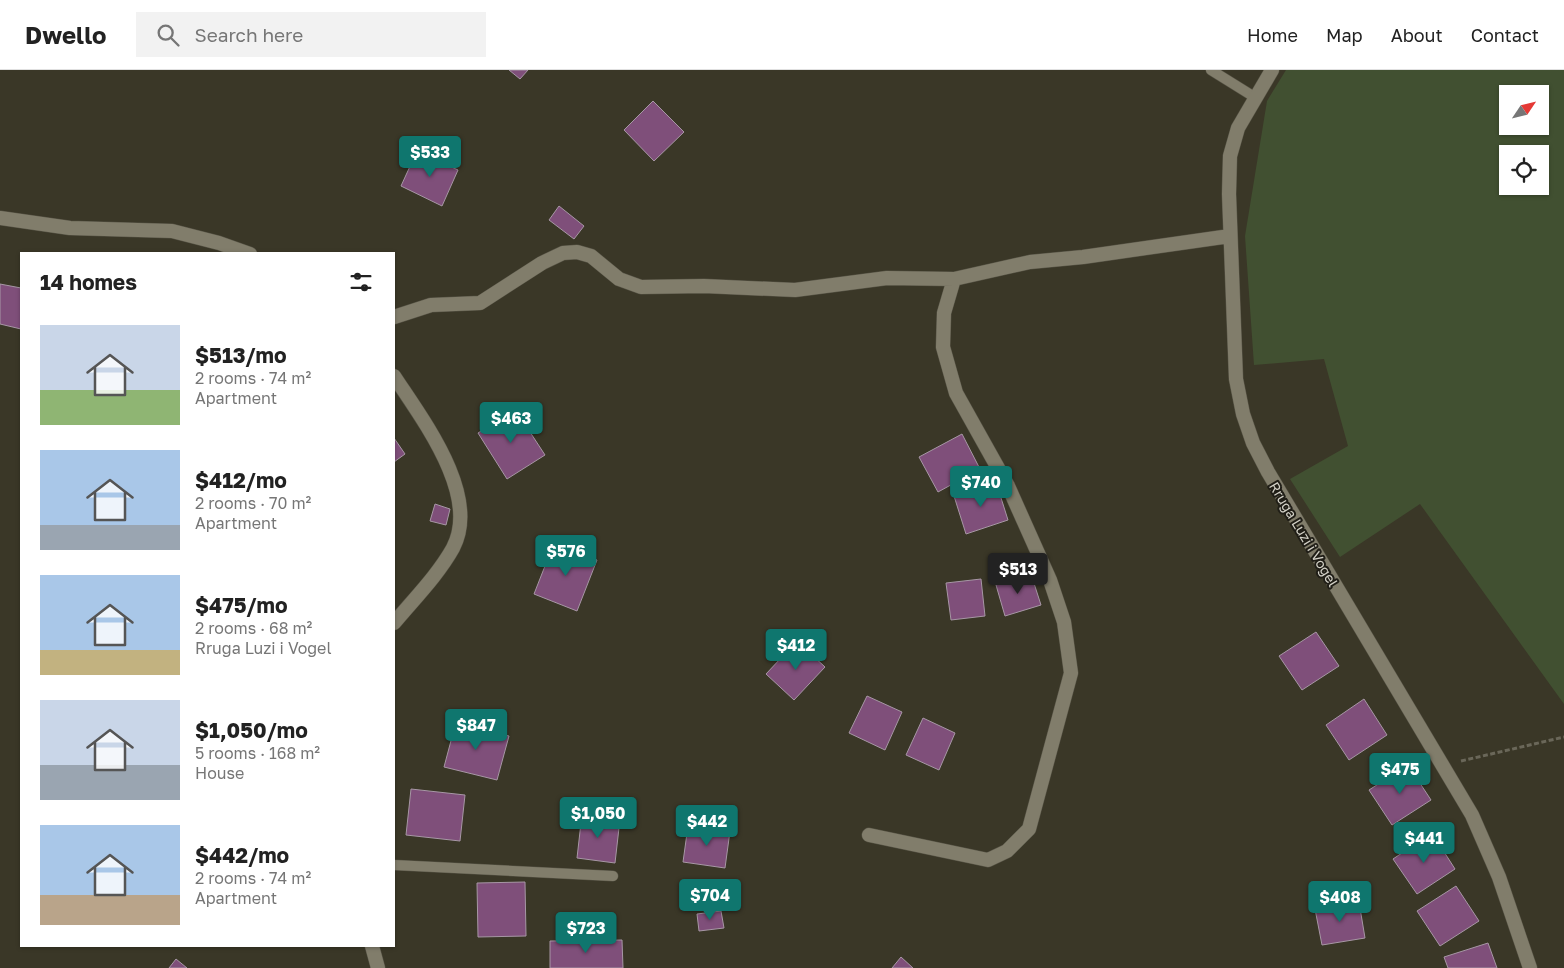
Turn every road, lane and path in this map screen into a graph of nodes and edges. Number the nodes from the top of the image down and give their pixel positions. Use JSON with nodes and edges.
{"nodes":[{"id":1,"x":1211,"y":70,"type":"edge"},
{"id":2,"x":1272,"y":70,"type":"edge"},
{"id":3,"x":1256,"y":98,"type":"junction"},
{"id":4,"x":0,"y":218,"type":"edge"},
{"id":5,"x":1230,"y":236,"type":"junction"},
{"id":6,"x":244,"y":252,"type":"edge"},
{"id":7,"x":954,"y":280,"type":"junction"},
{"id":8,"x":395,"y":317,"type":"edge"},
{"id":9,"x":395,"y":378,"type":"edge"},
{"id":10,"x":395,"y":621,"type":"edge"},
{"id":11,"x":1564,"y":737,"type":"edge"},
{"id":12,"x":1443,"y":765,"type":"junction"},
{"id":13,"x":869,"y":835,"type":"dead end"},
{"id":14,"x":395,"y":865,"type":"edge"},
{"id":15,"x":613,"y":876,"type":"dead end"},
{"id":16,"x":372,"y":947,"type":"edge"},
{"id":17,"x":378,"y":968,"type":"edge"},
{"id":18,"x":1530,"y":968,"type":"edge"}],
"edges":[{"from":1,"to":3,"type":"lane"},
{"from":2,"to":3,"type":"street","name":"Rruga Luzi i Vogel"},
{"from":3,"to":5,"type":"street","name":"Rruga Luzi i Vogel"},
{"from":4,"to":6,"type":"street"},
{"from":5,"to":7,"type":"street"},
{"from":5,"to":12,"type":"street","name":"Rruga Luzi i Vogel"},
{"from":7,"to":8,"type":"street"},
{"from":7,"to":13,"type":"street"},
{"from":9,"to":10,"type":"street"},
{"from":11,"to":12,"type":"path"},
{"from":12,"to":18,"type":"street","name":"Rruga Luzi i Vogel"},
{"from":14,"to":15,"type":"lane"},
{"from":16,"to":17,"type":"street"}]}
